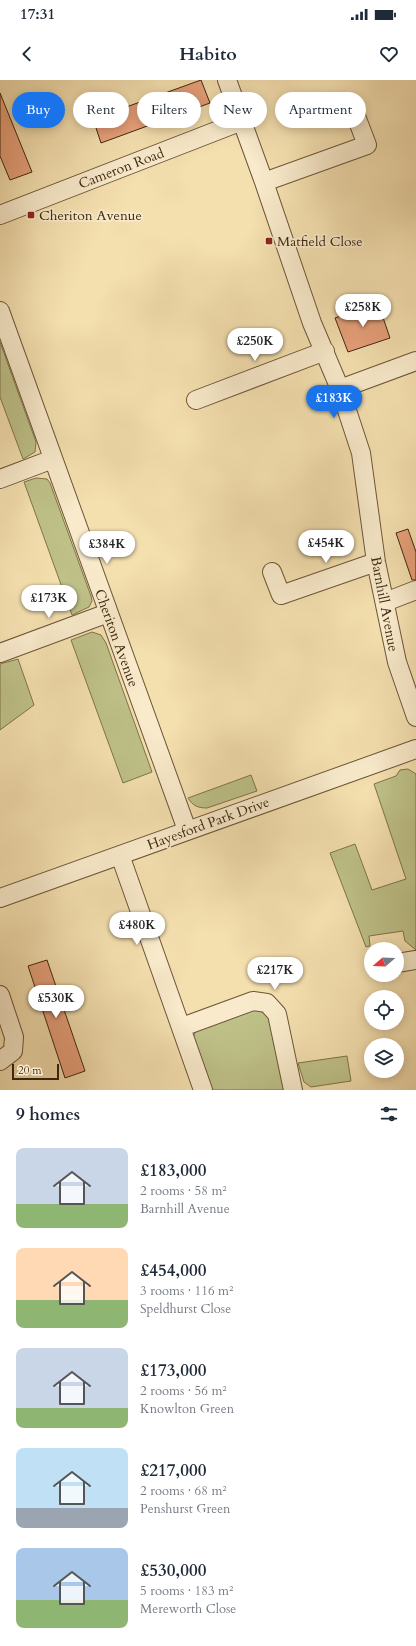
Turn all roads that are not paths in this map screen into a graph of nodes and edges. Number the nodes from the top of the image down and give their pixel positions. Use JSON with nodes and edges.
{"nodes":[{"id":1,"x":227,"y":80,"type":"edge"},
{"id":2,"x":231,"y":92,"type":"edge"},
{"id":3,"x":224,"y":128,"type":"edge"},
{"id":4,"x":245,"y":128,"type":"edge"},
{"id":5,"x":361,"y":128,"type":"edge"},
{"id":6,"x":264,"y":182,"type":"junction"},
{"id":7,"x":0,"y":215,"type":"edge"},
{"id":8,"x":0,"y":311,"type":"edge"},
{"id":9,"x":325,"y":351,"type":"junction"},
{"id":10,"x":416,"y":361,"type":"edge"},
{"id":11,"x":340,"y":389,"type":"junction"},
{"id":12,"x":196,"y":400,"type":"dead end"},
{"id":13,"x":53,"y":459,"type":"junction"},
{"id":14,"x":0,"y":479,"type":"edge"},
{"id":15,"x":376,"y":562,"type":"junction"},
{"id":16,"x":272,"y":572,"type":"dead end"},
{"id":17,"x":416,"y":590,"type":"edge"},
{"id":18,"x":385,"y":602,"type":"junction"},
{"id":19,"x":108,"y":613,"type":"junction"},
{"id":20,"x":0,"y":653,"type":"edge"},
{"id":21,"x":416,"y":717,"type":"edge"},
{"id":22,"x":416,"y":749,"type":"edge"},
{"id":23,"x":187,"y":830,"type":"junction"},
{"id":24,"x":120,"y":854,"type":"junction"},
{"id":25,"x":0,"y":898,"type":"edge"},
{"id":26,"x":416,"y":960,"type":"edge"},
{"id":27,"x":404,"y":962,"type":"edge"},
{"id":28,"x":0,"y":995,"type":"edge"},
{"id":29,"x":182,"y":1027,"type":"junction"},
{"id":30,"x":0,"y":1061,"type":"edge"},
{"id":31,"x":203,"y":1090,"type":"edge"},
{"id":32,"x":293,"y":1090,"type":"edge"}],
"edges":[{"from":1,"to":2,"type":"street","name":"Barnhill Avenue"},
{"from":3,"to":7,"type":"street","name":"Cameron Road"},
{"from":4,"to":6,"type":"street","name":"Barnhill Avenue"},
{"from":5,"to":6,"type":"street"},
{"from":6,"to":9,"type":"street","name":"Barnhill Avenue"},
{"from":8,"to":13,"type":"street","name":"Cheriton Avenue"},
{"from":9,"to":11,"type":"street","name":"Barnhill Avenue"},
{"from":9,"to":12,"type":"street"},
{"from":10,"to":11,"type":"street"},
{"from":11,"to":15,"type":"street","name":"Barnhill Avenue"},
{"from":13,"to":14,"type":"street"},
{"from":13,"to":19,"type":"street","name":"Cheriton Avenue"},
{"from":15,"to":16,"type":"street"},
{"from":15,"to":18,"type":"street","name":"Barnhill Avenue"},
{"from":17,"to":18,"type":"street"},
{"from":18,"to":21,"type":"street","name":"Barnhill Avenue"},
{"from":19,"to":20,"type":"street"},
{"from":19,"to":23,"type":"street","name":"Cheriton Avenue"},
{"from":22,"to":23,"type":"street","name":"Hayesford Park Drive"},
{"from":23,"to":24,"type":"street","name":"Hayesford Park Drive"},
{"from":24,"to":25,"type":"street","name":"Hayesford Park Drive"},
{"from":24,"to":29,"type":"street"},
{"from":26,"to":27,"type":"street"},
{"from":28,"to":30,"type":"street"},
{"from":29,"to":31,"type":"street"},
{"from":29,"to":32,"type":"street"}]}
